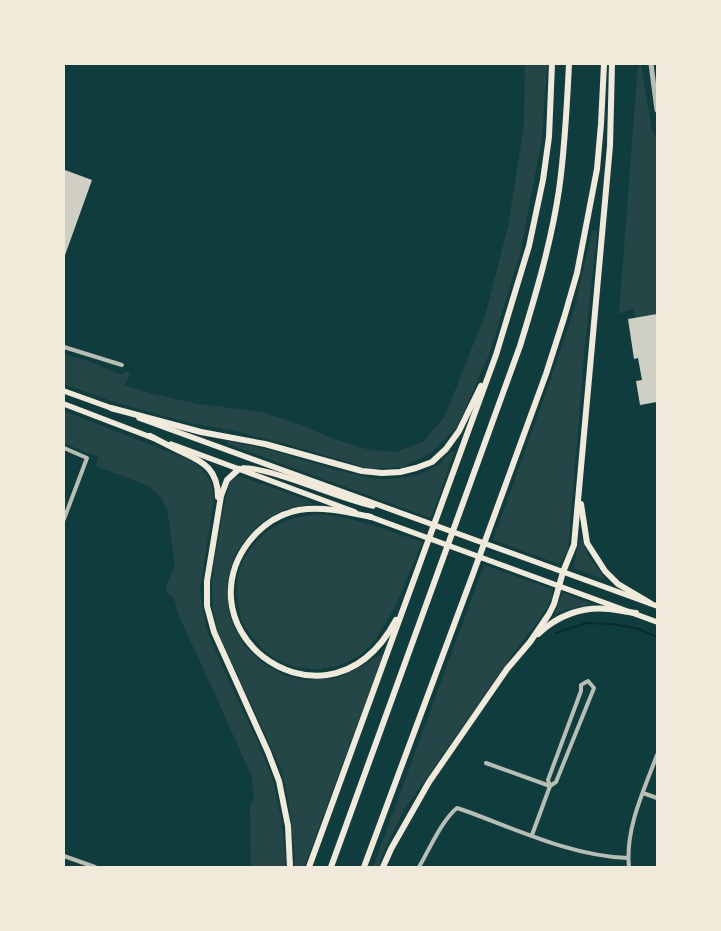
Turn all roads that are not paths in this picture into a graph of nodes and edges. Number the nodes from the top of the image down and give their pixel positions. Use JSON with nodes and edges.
{"nodes":[{"id":1,"x":552,"y":64,"type":"edge"},
{"id":2,"x":569,"y":64,"type":"edge"},
{"id":3,"x":604,"y":64,"type":"edge"},
{"id":4,"x":612,"y":64,"type":"edge"},
{"id":5,"x":650,"y":64,"type":"edge"},
{"id":6,"x":657,"y":110,"type":"edge"},
{"id":7,"x":64,"y":348,"type":"edge"},
{"id":8,"x":496,"y":355,"type":"junction"},
{"id":9,"x":122,"y":365,"type":"dead end"},
{"id":10,"x":64,"y":392,"type":"edge"},
{"id":11,"x":64,"y":404,"type":"edge"},
{"id":12,"x":111,"y":408,"type":"junction"},
{"id":13,"x":150,"y":436,"type":"junction"},
{"id":14,"x":64,"y":448,"type":"edge"},
{"id":15,"x":239,"y":469,"type":"junction"},
{"id":16,"x":579,"y":493,"type":"junction"},
{"id":17,"x":218,"y":511,"type":"junction"},
{"id":18,"x":402,"y":513,"type":"junction"},
{"id":19,"x":371,"y":517,"type":"junction"},
{"id":20,"x":64,"y":518,"type":"edge"},
{"id":21,"x":563,"y":572,"type":"junction"},
{"id":22,"x":560,"y":586,"type":"junction"},
{"id":23,"x":407,"y":599,"type":"junction"},
{"id":24,"x":650,"y":603,"type":"junction"},
{"id":25,"x":657,"y":606,"type":"edge"},
{"id":26,"x":636,"y":613,"type":"junction"},
{"id":27,"x":657,"y":622,"type":"edge"},
{"id":28,"x":530,"y":642,"type":"junction"},
{"id":29,"x":657,"y":755,"type":"edge"},
{"id":30,"x":486,"y":763,"type":"dead end"},
{"id":31,"x":550,"y":786,"type":"junction"},
{"id":32,"x":643,"y":793,"type":"junction"},
{"id":33,"x":657,"y":798,"type":"edge"},
{"id":34,"x":532,"y":835,"type":"junction"},
{"id":35,"x":64,"y":856,"type":"edge"},
{"id":36,"x":628,"y":858,"type":"junction"},
{"id":37,"x":95,"y":867,"type":"edge"},
{"id":38,"x":290,"y":867,"type":"edge"},
{"id":39,"x":309,"y":867,"type":"edge"},
{"id":40,"x":331,"y":867,"type":"edge"},
{"id":41,"x":364,"y":867,"type":"edge"},
{"id":42,"x":383,"y":867,"type":"edge"},
{"id":43,"x":419,"y":867,"type":"edge"},
{"id":44,"x":629,"y":867,"type":"edge"}],
"edges":[{"from":1,"to":8,"type":"highway"},
{"from":2,"to":40,"type":"highway"},
{"from":3,"to":41,"type":"highway"},
{"from":4,"to":16,"type":"highway"},
{"from":5,"to":6,"type":"street"},
{"from":7,"to":9,"type":"street"},
{"from":8,"to":12,"type":"highway"},
{"from":8,"to":23,"type":"highway"},
{"from":10,"to":12,"type":"main road"},
{"from":11,"to":13,"type":"main road"},
{"from":12,"to":18,"type":"main road"},
{"from":13,"to":15,"type":"main road"},
{"from":13,"to":17,"type":"highway"},
{"from":14,"to":20,"type":"street"},
{"from":15,"to":17,"type":"highway"},
{"from":15,"to":18,"type":"main road"},
{"from":15,"to":19,"type":"main road"},
{"from":16,"to":21,"type":"highway"},
{"from":16,"to":24,"type":"highway"},
{"from":17,"to":38,"type":"highway"},
{"from":18,"to":21,"type":"main road"},
{"from":19,"to":22,"type":"main road"},
{"from":19,"to":23,"type":"highway"},
{"from":21,"to":22,"type":"highway"},
{"from":21,"to":24,"type":"main road"},
{"from":22,"to":26,"type":"main road"},
{"from":22,"to":28,"type":"highway"},
{"from":23,"to":39,"type":"highway"},
{"from":24,"to":25,"type":"main road"},
{"from":26,"to":27,"type":"main road"},
{"from":26,"to":28,"type":"highway"},
{"from":28,"to":42,"type":"highway"},
{"from":29,"to":32,"type":"street"},
{"from":30,"to":31,"type":"street"},
{"from":31,"to":31,"type":"street"},
{"from":31,"to":34,"type":"street"},
{"from":32,"to":33,"type":"street"},
{"from":32,"to":36,"type":"street"},
{"from":34,"to":36,"type":"street"},
{"from":34,"to":43,"type":"street"},
{"from":35,"to":37,"type":"street"},
{"from":36,"to":44,"type":"street"}]}
